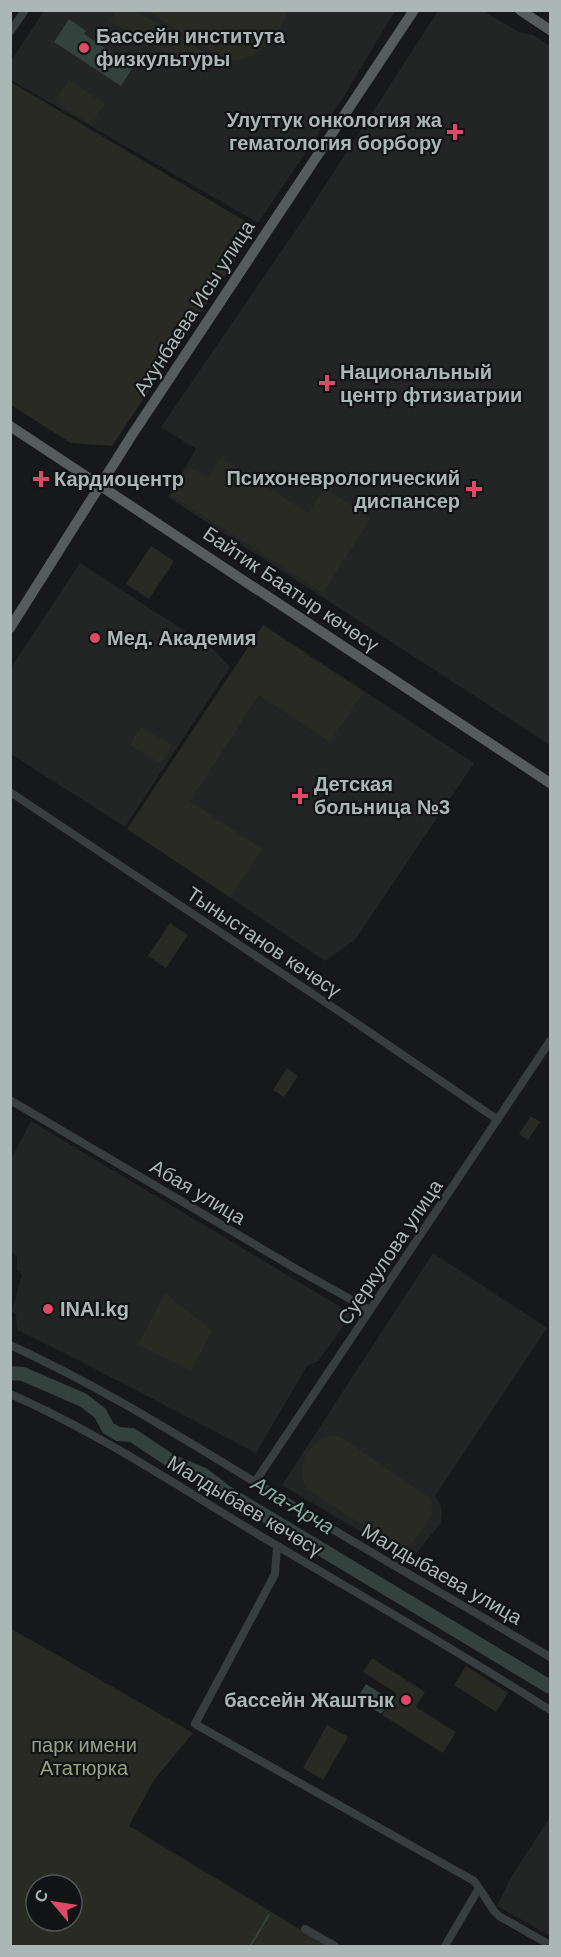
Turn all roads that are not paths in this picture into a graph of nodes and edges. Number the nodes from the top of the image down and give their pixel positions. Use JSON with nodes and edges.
{"nodes":[{"id":1,"x":25,"y":10,"type":"edge"},
{"id":2,"x":414,"y":10,"type":"edge"},
{"id":3,"x":520,"y":10,"type":"edge"},
{"id":4,"x":550,"y":30,"type":"edge"},
{"id":5,"x":10,"y":32,"type":"edge"},
{"id":6,"x":10,"y":426,"type":"edge"},
{"id":7,"x":101,"y":485,"type":"junction"},
{"id":8,"x":10,"y":628,"type":"edge"},
{"id":9,"x":550,"y":783,"type":"edge"},
{"id":10,"x":10,"y":792,"type":"edge"},
{"id":11,"x":550,"y":1041,"type":"edge"},
{"id":12,"x":10,"y":1100,"type":"edge"},
{"id":13,"x":498,"y":1120,"type":"junction"},
{"id":14,"x":370,"y":1310,"type":"junction"},
{"id":15,"x":10,"y":1345,"type":"edge"},
{"id":16,"x":10,"y":1394,"type":"edge"},
{"id":17,"x":255,"y":1482,"type":"junction"},
{"id":18,"x":277,"y":1546,"type":"junction"},
{"id":19,"x":550,"y":1657,"type":"edge"},
{"id":20,"x":550,"y":1710,"type":"edge"},
{"id":21,"x":479,"y":1888,"type":"junction"},
{"id":22,"x":305,"y":1929,"type":"dead end"},
{"id":23,"x":550,"y":1945,"type":"edge"},
{"id":24,"x":335,"y":1947,"type":"edge"},
{"id":25,"x":445,"y":1947,"type":"edge"}],
"edges":[{"from":1,"to":5,"type":"street"},
{"from":2,"to":7,"type":"main road","name":"Ахунбаева Исы улица"},
{"from":3,"to":4,"type":"main road"},
{"from":6,"to":7,"type":"main road","name":"Байтик Баатыр көчөсү"},
{"from":7,"to":8,"type":"main road","name":"Ахунбаева Исы улица"},
{"from":7,"to":9,"type":"main road","name":"Байтик Баатыр көчөсү"},
{"from":10,"to":13,"type":"street","name":"Тыныстанов көчөсү"},
{"from":11,"to":13,"type":"street","name":"Суеркулова улица"},
{"from":12,"to":14,"type":"street","name":"Абая улица"},
{"from":13,"to":14,"type":"street","name":"Суеркулова улица"},
{"from":14,"to":17,"type":"street","name":"Суеркулова улица"},
{"from":15,"to":17,"type":"street","name":"Малдыбаев көчөсү"},
{"from":16,"to":18,"type":"street","name":"Малдыбаев көчөсү"},
{"from":17,"to":19,"type":"street","name":"Малдыбаева улица"},
{"from":18,"to":20,"type":"street","name":"Малдыбаев көчөсү"},
{"from":18,"to":21,"type":"street"},
{"from":21,"to":23,"type":"street"},
{"from":21,"to":25,"type":"street"},
{"from":22,"to":24,"type":"street"}]}
